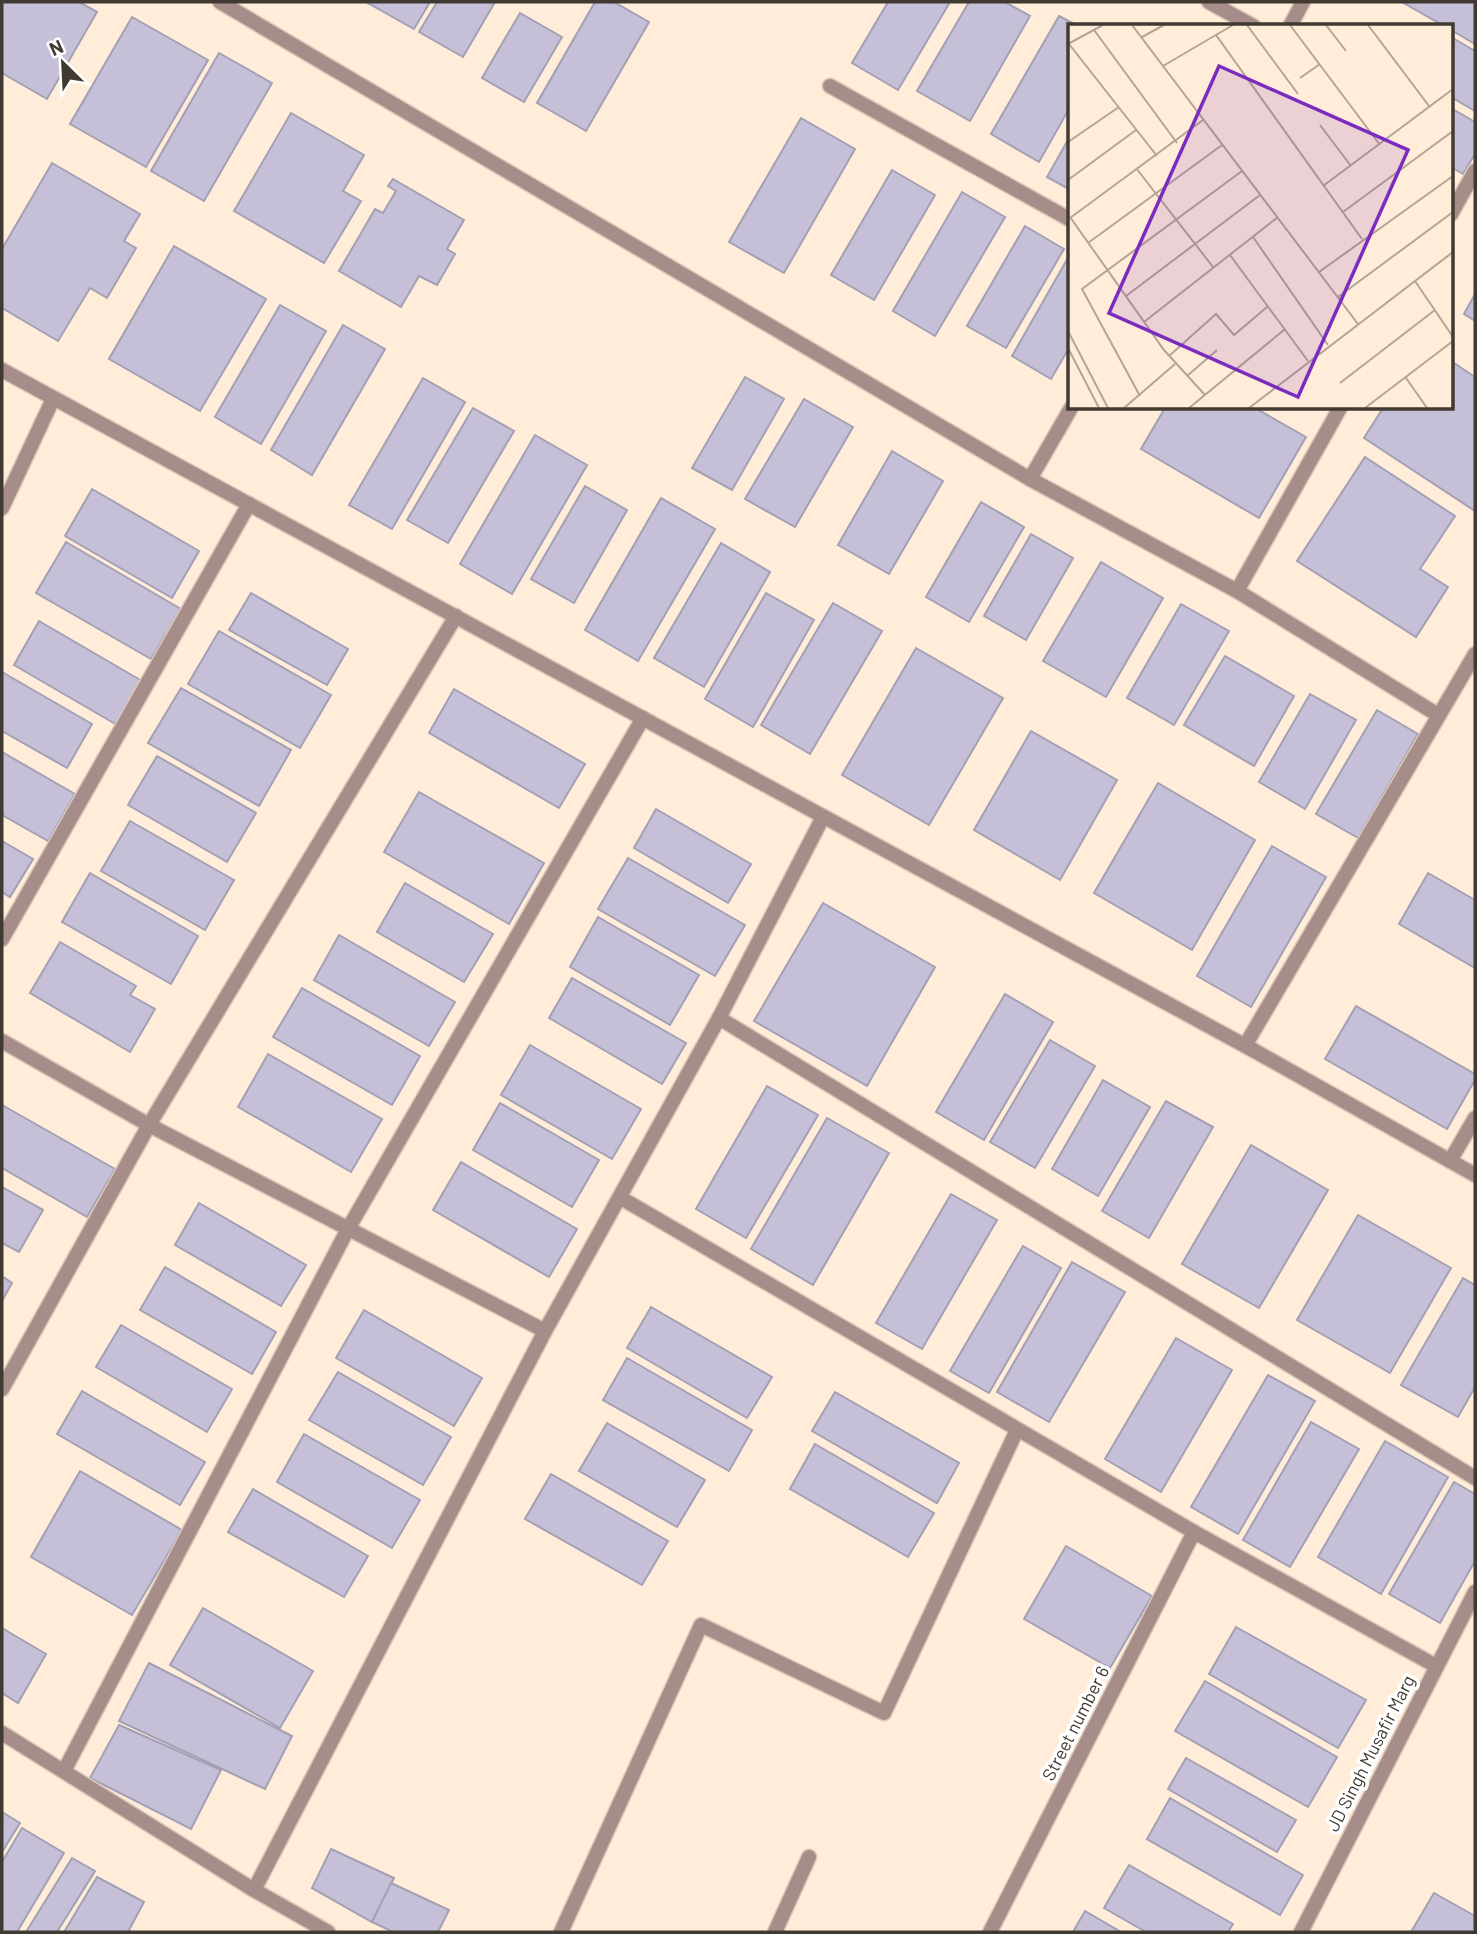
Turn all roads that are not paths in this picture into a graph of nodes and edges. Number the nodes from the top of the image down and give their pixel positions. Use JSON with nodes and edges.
{"nodes":[{"id":1,"x":220,"y":2,"type":"edge"},
{"id":2,"x":1209,"y":2,"type":"edge"},
{"id":3,"x":1303,"y":2,"type":"edge"},
{"id":4,"x":1249,"y":24,"type":"edge"},
{"id":5,"x":1291,"y":24,"type":"edge"},
{"id":6,"x":830,"y":86,"type":"dead end"},
{"id":7,"x":1475,"y":172,"type":"edge"},
{"id":8,"x":1452,"y":212,"type":"edge"},
{"id":9,"x":1068,"y":218,"type":"edge"},
{"id":10,"x":2,"y":370,"type":"edge"},
{"id":11,"x":53,"y":399,"type":"junction"},
{"id":12,"x":1070,"y":410,"type":"edge"},
{"id":13,"x":1339,"y":410,"type":"edge"},
{"id":14,"x":1030,"y":479,"type":"junction"},
{"id":15,"x":249,"y":505,"type":"junction"},
{"id":16,"x":2,"y":508,"type":"edge"},
{"id":17,"x":1237,"y":591,"type":"junction"},
{"id":18,"x":456,"y":616,"type":"junction"},
{"id":19,"x":1475,"y":654,"type":"edge"},
{"id":20,"x":1438,"y":715,"type":"junction"},
{"id":21,"x":643,"y":718,"type":"junction"},
{"id":22,"x":823,"y":817,"type":"junction"},
{"id":23,"x":2,"y":939,"type":"edge"},
{"id":24,"x":719,"y":1018,"type":"junction"},
{"id":25,"x":2,"y":1041,"type":"edge"},
{"id":26,"x":1253,"y":1050,"type":"junction"},
{"id":27,"x":1475,"y":1118,"type":"edge"},
{"id":28,"x":149,"y":1125,"type":"junction"},
{"id":29,"x":1450,"y":1161,"type":"junction"},
{"id":30,"x":1475,"y":1175,"type":"edge"},
{"id":31,"x":621,"y":1198,"type":"junction"},
{"id":32,"x":348,"y":1228,"type":"junction"},
{"id":33,"x":545,"y":1331,"type":"junction"},
{"id":34,"x":2,"y":1389,"type":"edge"},
{"id":35,"x":1017,"y":1430,"type":"junction"},
{"id":36,"x":1475,"y":1478,"type":"edge"},
{"id":37,"x":1194,"y":1532,"type":"junction"},
{"id":38,"x":1475,"y":1592,"type":"edge"},
{"id":39,"x":1436,"y":1666,"type":"junction"},
{"id":40,"x":2,"y":1732,"type":"edge"},
{"id":41,"x":64,"y":1771,"type":"junction"},
{"id":42,"x":809,"y":1857,"type":"dead end"},
{"id":43,"x":254,"y":1891,"type":"junction"},
{"id":44,"x":328,"y":1932,"type":"edge"},
{"id":45,"x":561,"y":1932,"type":"edge"},
{"id":46,"x":775,"y":1932,"type":"edge"},
{"id":47,"x":990,"y":1932,"type":"edge"},
{"id":48,"x":1301,"y":1932,"type":"edge"}],
"edges":[{"from":1,"to":14,"type":"street"},
{"from":2,"to":4,"type":"street"},
{"from":3,"to":5,"type":"street"},
{"from":6,"to":9,"type":"street"},
{"from":7,"to":8,"type":"street"},
{"from":10,"to":11,"type":"street"},
{"from":11,"to":15,"type":"street"},
{"from":11,"to":16,"type":"street"},
{"from":12,"to":14,"type":"street"},
{"from":13,"to":17,"type":"street"},
{"from":14,"to":17,"type":"street"},
{"from":15,"to":18,"type":"street"},
{"from":15,"to":23,"type":"street"},
{"from":17,"to":20,"type":"street"},
{"from":18,"to":21,"type":"street"},
{"from":18,"to":28,"type":"street"},
{"from":19,"to":20,"type":"street"},
{"from":20,"to":26,"type":"street"},
{"from":21,"to":22,"type":"street"},
{"from":21,"to":32,"type":"street"},
{"from":22,"to":24,"type":"street"},
{"from":22,"to":26,"type":"street"},
{"from":24,"to":31,"type":"street"},
{"from":24,"to":36,"type":"street"},
{"from":25,"to":28,"type":"street"},
{"from":26,"to":29,"type":"street"},
{"from":27,"to":29,"type":"street"},
{"from":28,"to":32,"type":"street"},
{"from":28,"to":34,"type":"street"},
{"from":29,"to":30,"type":"street"},
{"from":31,"to":33,"type":"street"},
{"from":31,"to":35,"type":"street"},
{"from":32,"to":33,"type":"street"},
{"from":32,"to":41,"type":"street"},
{"from":33,"to":43,"type":"street"},
{"from":35,"to":37,"type":"street"},
{"from":35,"to":45,"type":"street"},
{"from":37,"to":39,"type":"street"},
{"from":37,"to":47,"type":"street","name":"Street number 6"},
{"from":38,"to":39,"type":"street","name":"JD Singh Musafir Marg"},
{"from":39,"to":48,"type":"street","name":"JD Singh Musafir Marg"},
{"from":40,"to":41,"type":"street"},
{"from":41,"to":43,"type":"street"},
{"from":42,"to":46,"type":"street"},
{"from":43,"to":44,"type":"street"}]}
